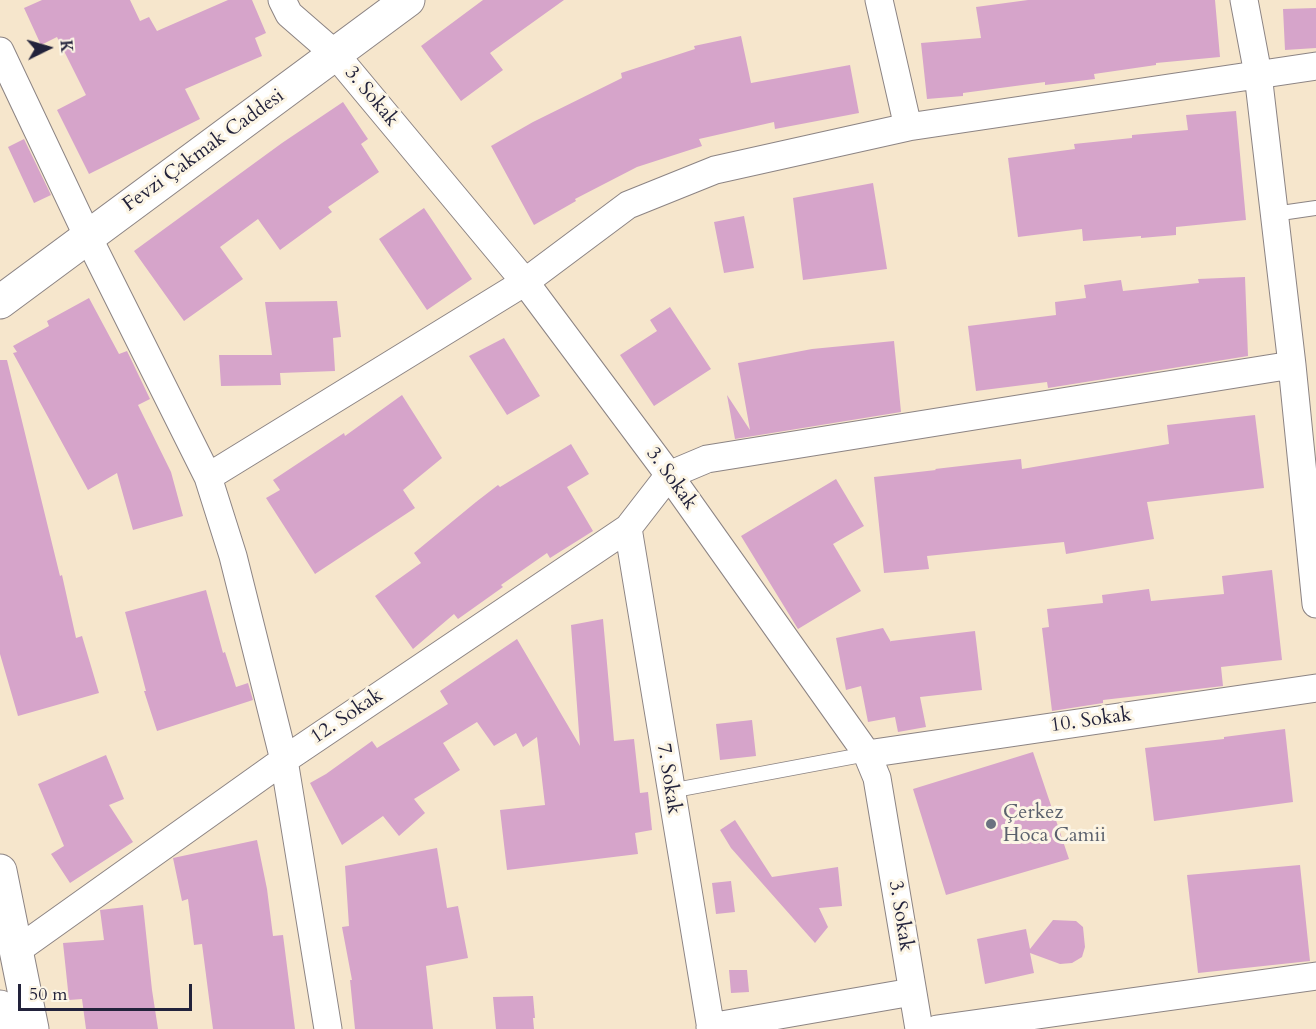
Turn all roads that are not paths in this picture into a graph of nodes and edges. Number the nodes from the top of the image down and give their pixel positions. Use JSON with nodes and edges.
{"nodes":[{"id":1,"x":282,"y":0,"type":"edge"},
{"id":2,"x":408,"y":0,"type":"edge"},
{"id":3,"x":879,"y":0,"type":"edge"},
{"id":4,"x":1244,"y":0,"type":"edge"},
{"id":5,"x":0,"y":51,"type":"edge"},
{"id":6,"x":335,"y":54,"type":"junction"},
{"id":7,"x":1316,"y":66,"type":"edge"},
{"id":8,"x":1258,"y":74,"type":"junction"},
{"id":9,"x":908,"y":127,"type":"junction"},
{"id":10,"x":1316,"y":208,"type":"edge"},
{"id":11,"x":1274,"y":214,"type":"junction"},
{"id":12,"x":88,"y":237,"type":"junction"},
{"id":13,"x":525,"y":282,"type":"junction"},
{"id":14,"x":0,"y":302,"type":"edge"},
{"id":15,"x":1292,"y":365,"type":"junction"},
{"id":16,"x":669,"y":475,"type":"junction"},
{"id":17,"x":208,"y":477,"type":"junction"},
{"id":18,"x":628,"y":528,"type":"junction"},
{"id":19,"x":1316,"y":604,"type":"edge"},
{"id":20,"x":1316,"y":688,"type":"edge"},
{"id":21,"x":867,"y":754,"type":"junction"},
{"id":22,"x":284,"y":760,"type":"junction"},
{"id":23,"x":670,"y":791,"type":"junction"},
{"id":24,"x":0,"y":871,"type":"edge"},
{"id":25,"x":16,"y":951,"type":"junction"},
{"id":26,"x":1316,"y":976,"type":"edge"},
{"id":27,"x":912,"y":992,"type":"junction"},
{"id":28,"x":0,"y":1007,"type":"edge"},
{"id":29,"x":710,"y":1028,"type":"edge"},
{"id":30,"x":4,"y":1029,"type":"edge"},
{"id":31,"x":32,"y":1029,"type":"edge"},
{"id":32,"x":328,"y":1029,"type":"edge"},
{"id":33,"x":919,"y":1029,"type":"edge"},
{"id":34,"x":937,"y":1029,"type":"edge"}],
"edges":[{"from":1,"to":6,"type":"street","name":"3. Sokak"},
{"from":2,"to":6,"type":"street","name":"Fevzi Çakmak Caddesi"},
{"from":3,"to":9,"type":"street"},
{"from":4,"to":8,"type":"street"},
{"from":5,"to":12,"type":"street"},
{"from":6,"to":12,"type":"street","name":"Fevzi Çakmak Caddesi"},
{"from":6,"to":13,"type":"street","name":"3. Sokak"},
{"from":7,"to":8,"type":"street"},
{"from":8,"to":9,"type":"street"},
{"from":8,"to":11,"type":"street"},
{"from":9,"to":13,"type":"street"},
{"from":10,"to":11,"type":"lane"},
{"from":11,"to":15,"type":"street"},
{"from":12,"to":14,"type":"street","name":"Fevzi Çakmak Caddesi"},
{"from":12,"to":17,"type":"street"},
{"from":13,"to":16,"type":"street","name":"3. Sokak"},
{"from":13,"to":17,"type":"street"},
{"from":15,"to":16,"type":"street"},
{"from":15,"to":19,"type":"street"},
{"from":16,"to":18,"type":"street","name":"12. Sokak"},
{"from":16,"to":21,"type":"street","name":"3. Sokak"},
{"from":17,"to":22,"type":"street"},
{"from":18,"to":22,"type":"street","name":"12. Sokak"},
{"from":18,"to":23,"type":"street","name":"7. Sokak"},
{"from":20,"to":21,"type":"street","name":"10. Sokak"},
{"from":21,"to":23,"type":"lane"},
{"from":21,"to":27,"type":"street","name":"3. Sokak"},
{"from":22,"to":25,"type":"street","name":"12. Sokak"},
{"from":22,"to":32,"type":"street"},
{"from":23,"to":29,"type":"street","name":"7. Sokak"},
{"from":24,"to":25,"type":"street"},
{"from":25,"to":31,"type":"street"},
{"from":26,"to":34,"type":"street"},
{"from":27,"to":29,"type":"street"},
{"from":27,"to":33,"type":"street","name":"3. Sokak"},
{"from":28,"to":30,"type":"street"}]}
